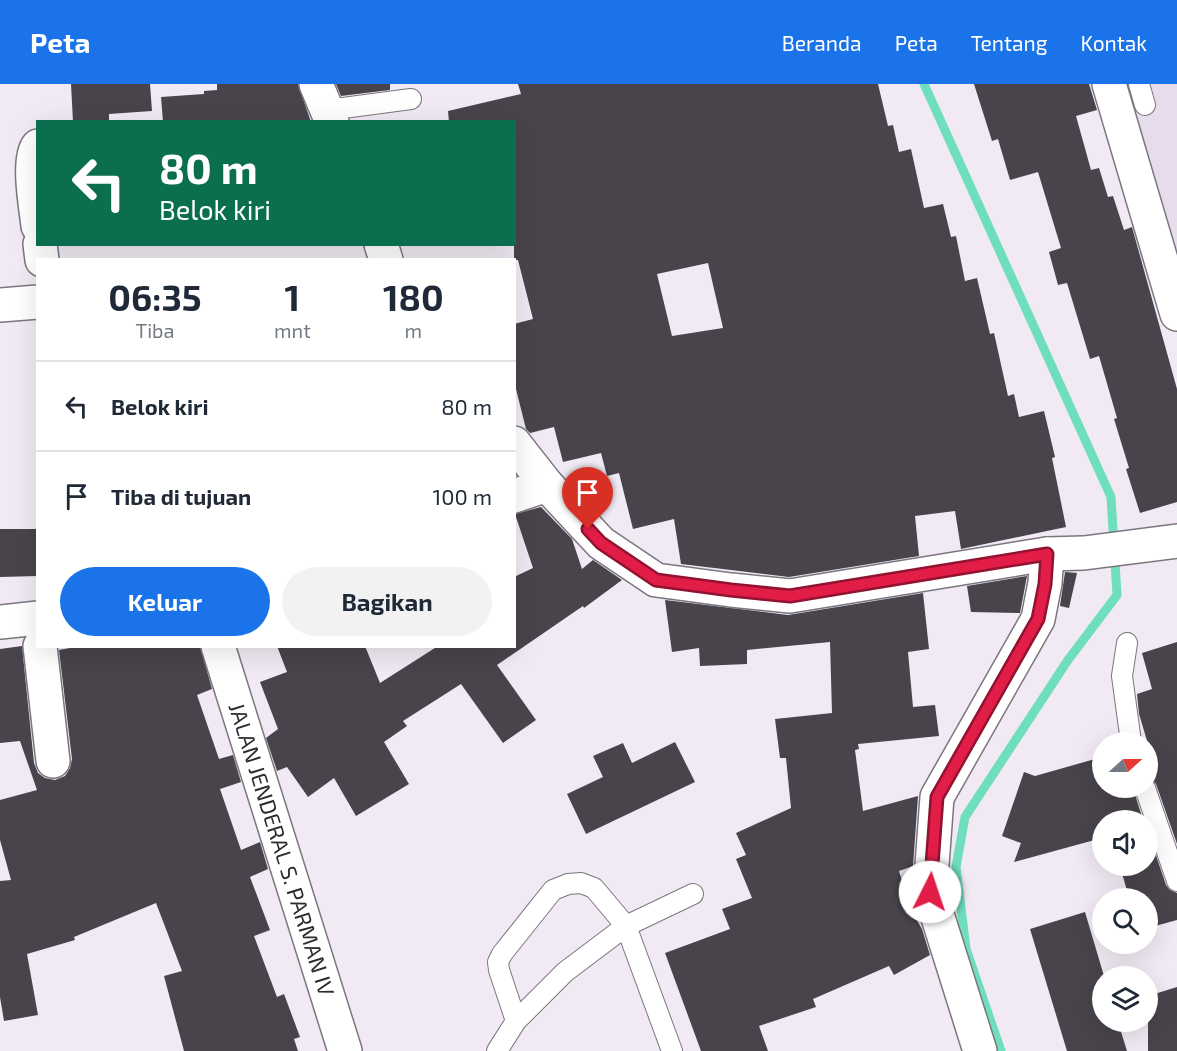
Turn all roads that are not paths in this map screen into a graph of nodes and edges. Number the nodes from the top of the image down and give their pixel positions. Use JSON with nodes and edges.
{"nodes":[{"id":1,"x":1109,"y":84,"type":"edge"},
{"id":2,"x":1139,"y":84,"type":"edge"},
{"id":3,"x":411,"y":99,"type":"dead end"},
{"id":4,"x":326,"y":105,"type":"edge"},
{"id":5,"x":1145,"y":105,"type":"dead end"},
{"id":6,"x":36,"y":148,"type":"edge"},
{"id":7,"x":36,"y":203,"type":"edge"},
{"id":8,"x":36,"y":302,"type":"edge"},
{"id":9,"x":0,"y":305,"type":"edge"},
{"id":10,"x":1177,"y":314,"type":"edge"},
{"id":11,"x":516,"y":446,"type":"edge"},
{"id":12,"x":547,"y":485,"type":"junction"},
{"id":13,"x":516,"y":495,"type":"edge"},
{"id":14,"x":1165,"y":543,"type":"edge"},
{"id":15,"x":1047,"y":554,"type":"junction"},
{"id":16,"x":0,"y":622,"type":"edge"},
{"id":17,"x":36,"y":628,"type":"edge"},
{"id":18,"x":1127,"y":643,"type":"dead end"},
{"id":19,"x":40,"y":648,"type":"edge"},
{"id":20,"x":219,"y":648,"type":"edge"},
{"id":21,"x":1130,"y":732,"type":"edge"},
{"id":22,"x":53,"y":761,"type":"dead end"},
{"id":23,"x":1149,"y":798,"type":"edge"},
{"id":24,"x":1177,"y":881,"type":"edge"},
{"id":25,"x":693,"y":894,"type":"dead end"},
{"id":26,"x":626,"y":926,"type":"junction"},
{"id":27,"x":516,"y":1021,"type":"junction"},
{"id":28,"x":345,"y":1051,"type":"edge"},
{"id":29,"x":497,"y":1051,"type":"edge"},
{"id":30,"x":672,"y":1051,"type":"edge"},
{"id":31,"x":980,"y":1051,"type":"edge"}],
"edges":[{"from":1,"to":10,"type":"street"},
{"from":2,"to":5,"type":"lane"},
{"from":3,"to":4,"type":"lane"},
{"from":6,"to":7,"type":"street"},
{"from":8,"to":9,"type":"street"},
{"from":11,"to":12,"type":"street"},
{"from":12,"to":13,"type":"street"},
{"from":12,"to":15,"type":"street"},
{"from":14,"to":15,"type":"street"},
{"from":15,"to":31,"type":"street"},
{"from":16,"to":17,"type":"street"},
{"from":18,"to":21,"type":"lane"},
{"from":19,"to":22,"type":"street"},
{"from":20,"to":28,"type":"street","name":"JALAN JENDERAL S. PARMAN IV"},
{"from":23,"to":24,"type":"lane"},
{"from":25,"to":26,"type":"lane"},
{"from":26,"to":27,"type":"lane"},
{"from":26,"to":27,"type":"lane"},
{"from":26,"to":30,"type":"lane"},
{"from":27,"to":29,"type":"lane"}]}
